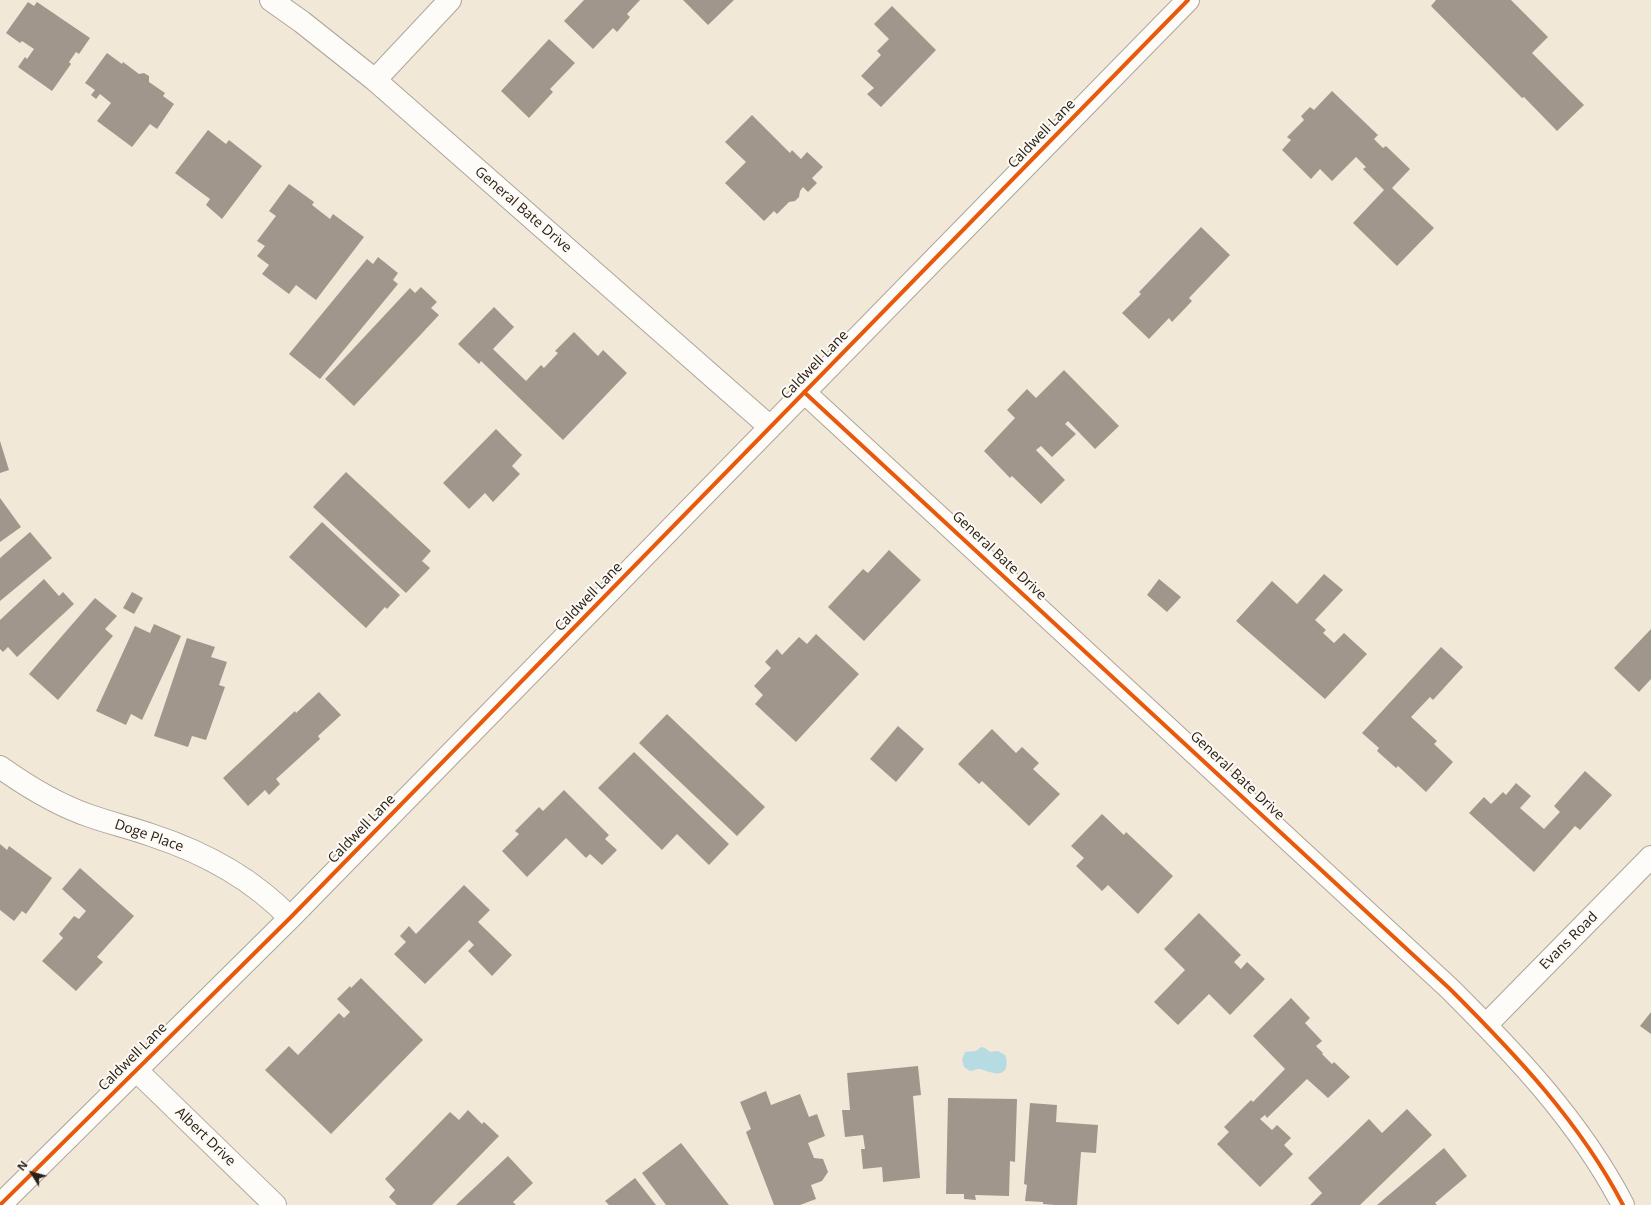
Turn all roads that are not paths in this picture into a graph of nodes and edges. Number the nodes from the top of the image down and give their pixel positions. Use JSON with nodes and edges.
{"nodes":[{"id":1,"x":271,"y":0,"type":"edge"},
{"id":2,"x":450,"y":0,"type":"edge"},
{"id":3,"x":1188,"y":0,"type":"edge"},
{"id":4,"x":375,"y":80,"type":"junction"},
{"id":5,"x":804,"y":392,"type":"junction"},
{"id":6,"x":770,"y":427,"type":"junction"},
{"id":7,"x":0,"y":767,"type":"edge"},
{"id":8,"x":1651,"y":857,"type":"edge"},
{"id":9,"x":290,"y":918,"type":"junction"},
{"id":10,"x":1486,"y":1025,"type":"junction"},
{"id":11,"x":136,"y":1070,"type":"junction"},
{"id":12,"x":0,"y":1205,"type":"edge"},
{"id":13,"x":275,"y":1205,"type":"edge"},
{"id":14,"x":1623,"y":1205,"type":"edge"}],
"edges":[{"from":1,"to":4,"type":"street","name":"General Bate Drive"},
{"from":2,"to":4,"type":"street"},
{"from":3,"to":5,"type":"street","name":"Caldwell Lane"},
{"from":4,"to":6,"type":"street","name":"General Bate Drive"},
{"from":5,"to":6,"type":"street","name":"Caldwell Lane"},
{"from":5,"to":10,"type":"street","name":"General Bate Drive"},
{"from":6,"to":9,"type":"street","name":"Caldwell Lane"},
{"from":7,"to":9,"type":"street","name":"Doge Place"},
{"from":8,"to":10,"type":"street","name":"Evans Road"},
{"from":9,"to":11,"type":"street","name":"Caldwell Lane"},
{"from":10,"to":14,"type":"street","name":"General Bate Drive"},
{"from":11,"to":12,"type":"street","name":"Caldwell Lane"},
{"from":11,"to":13,"type":"street","name":"Albert Drive"}]}
